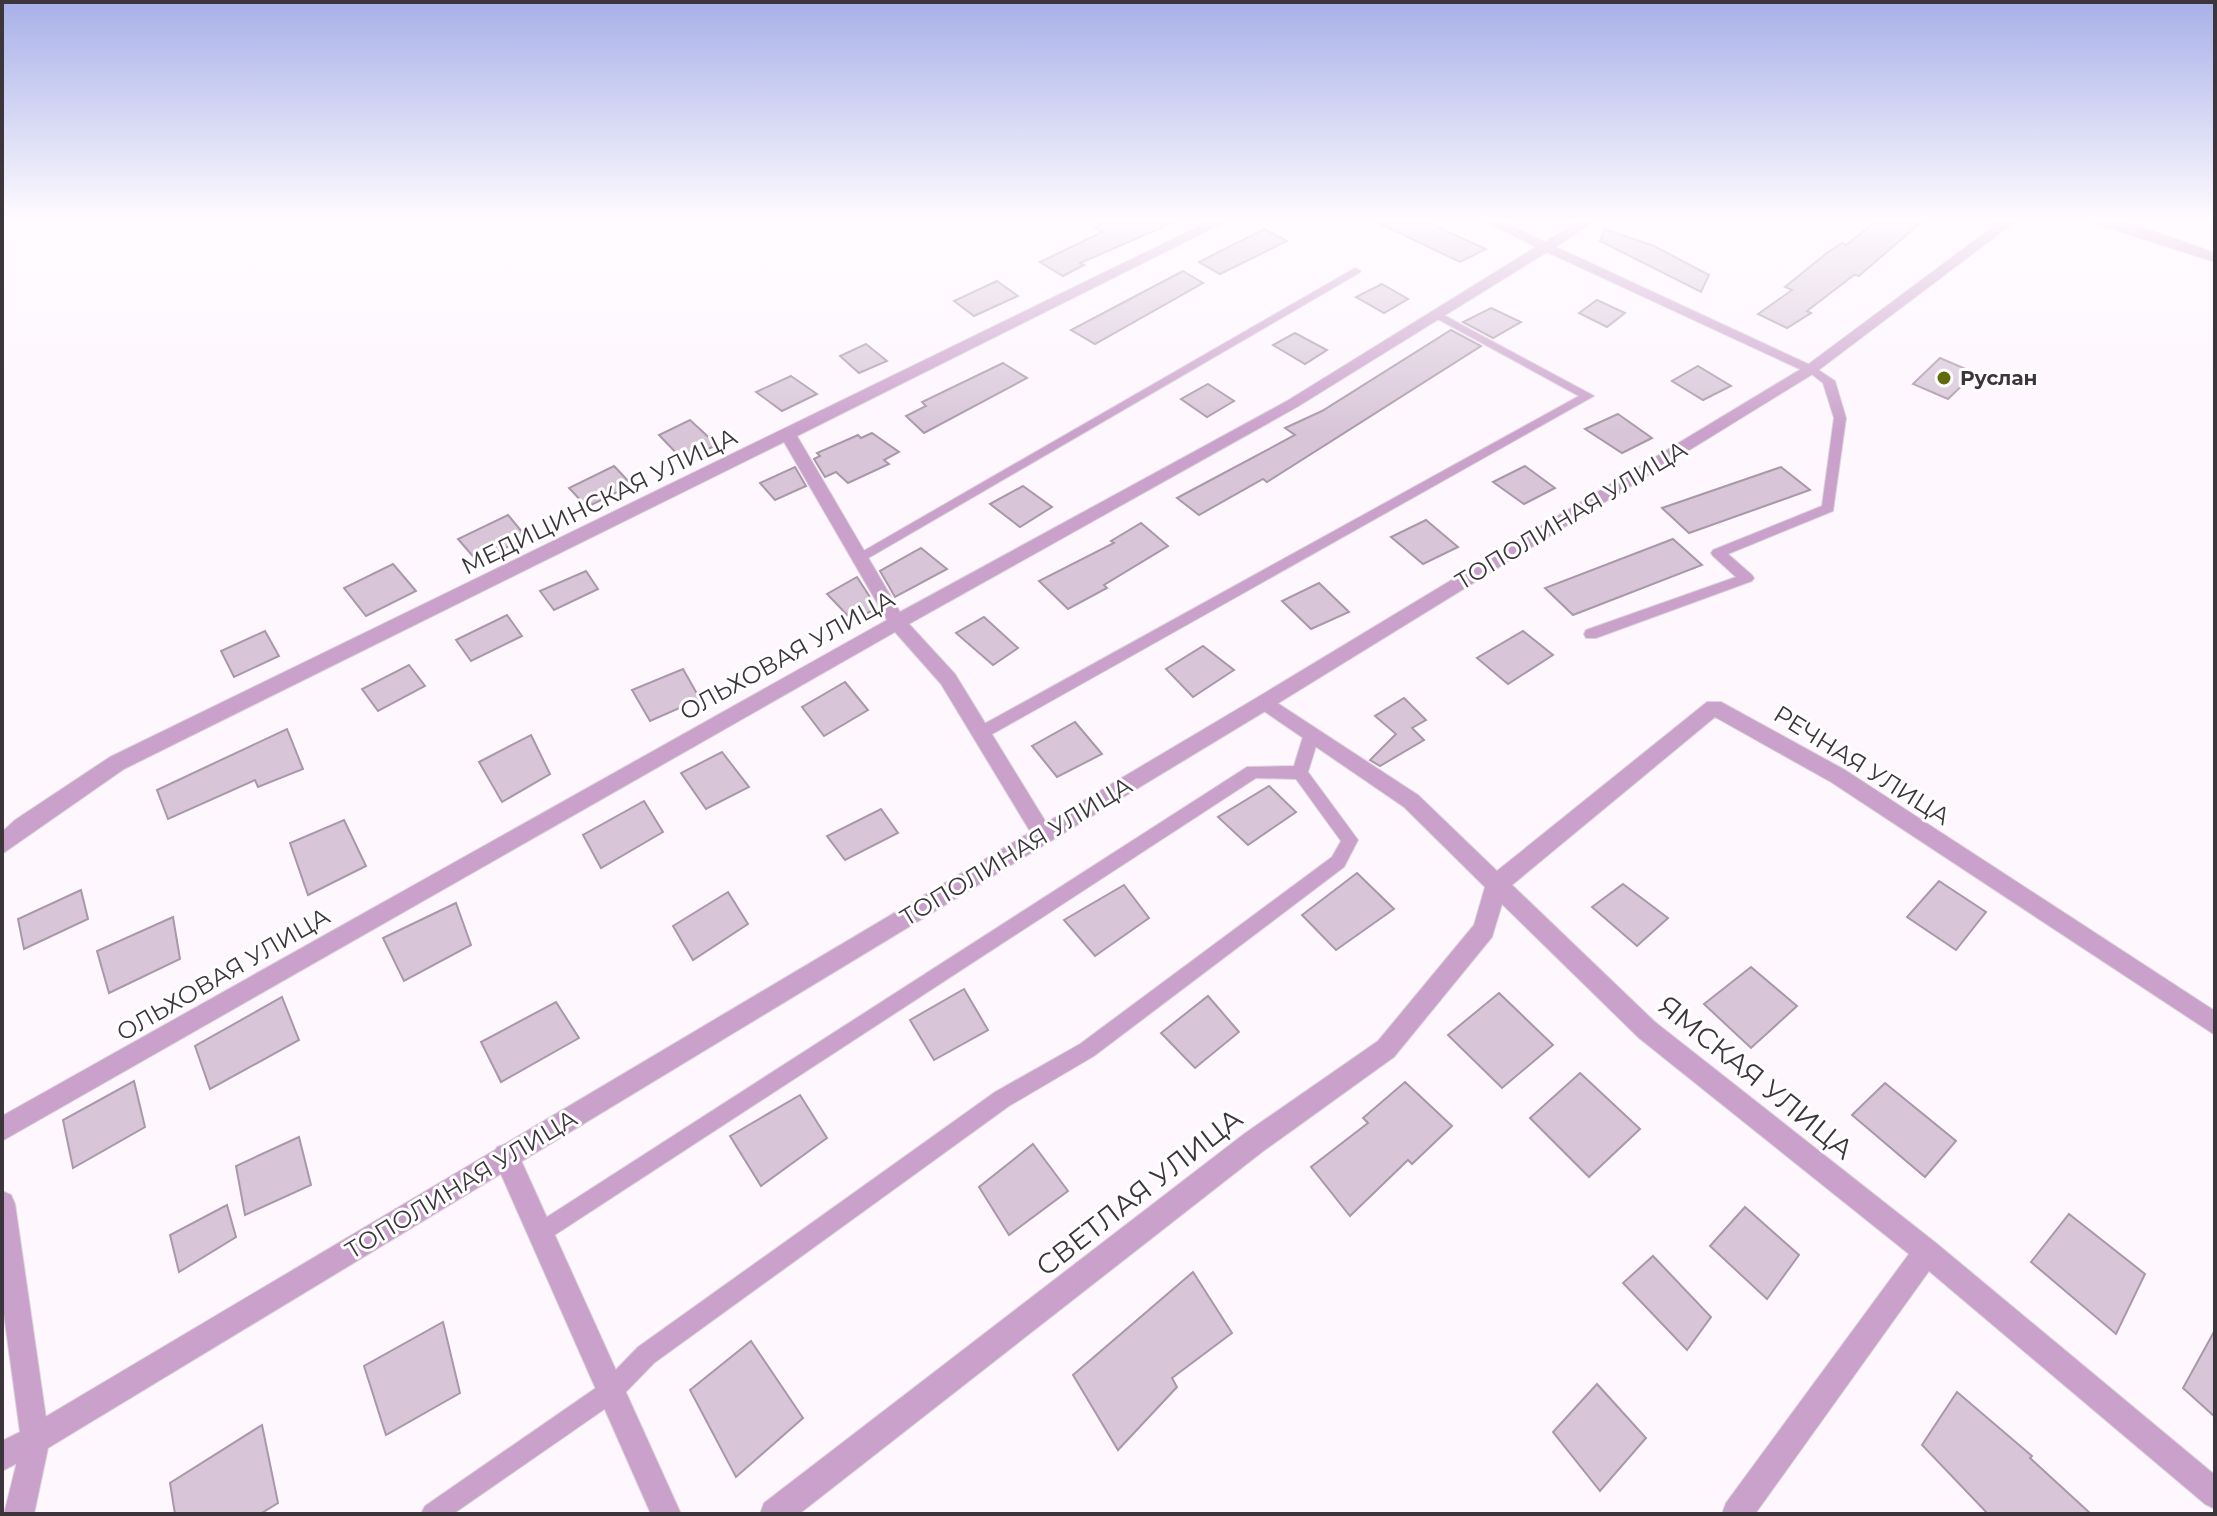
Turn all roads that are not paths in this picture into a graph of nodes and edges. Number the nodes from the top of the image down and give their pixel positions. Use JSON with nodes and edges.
{"nodes":[{"id":1,"x":1084,"y":289,"type":"edge"},
{"id":2,"x":1324,"y":289,"type":"edge"},
{"id":3,"x":1480,"y":289,"type":"edge"},
{"id":4,"x":1635,"y":289,"type":"edge"},
{"id":5,"x":1919,"y":289,"type":"edge"},
{"id":6,"x":1438,"y":315,"type":"junction"},
{"id":7,"x":1811,"y":369,"type":"junction"},
{"id":8,"x":788,"y":435,"type":"junction"},
{"id":9,"x":860,"y":557,"type":"junction"},
{"id":10,"x":897,"y":622,"type":"junction"},
{"id":11,"x":1591,"y":634,"type":"dead end"},
{"id":12,"x":1265,"y":702,"type":"junction"},
{"id":13,"x":981,"y":733,"type":"junction"},
{"id":14,"x":1312,"y":733,"type":"junction"},
{"id":15,"x":1300,"y":773,"type":"junction"},
{"id":16,"x":1043,"y":835,"type":"junction"},
{"id":17,"x":2,"y":845,"type":"edge"},
{"id":18,"x":1497,"y":884,"type":"junction"},
{"id":19,"x":2215,"y":1024,"type":"edge"},
{"id":20,"x":2,"y":1129,"type":"edge"},
{"id":21,"x":506,"y":1156,"type":"junction"},
{"id":22,"x":2,"y":1204,"type":"edge"},
{"id":23,"x":540,"y":1233,"type":"junction"},
{"id":24,"x":1927,"y":1252,"type":"junction"},
{"id":25,"x":611,"y":1391,"type":"junction"},
{"id":26,"x":35,"y":1439,"type":"junction"},
{"id":27,"x":2,"y":1457,"type":"edge"},
{"id":28,"x":2215,"y":1494,"type":"edge"},
{"id":29,"x":19,"y":1514,"type":"edge"},
{"id":30,"x":433,"y":1514,"type":"edge"},
{"id":31,"x":666,"y":1514,"type":"edge"},
{"id":32,"x":775,"y":1514,"type":"edge"},
{"id":33,"x":1737,"y":1514,"type":"edge"}],
"edges":[{"from":1,"to":8,"type":"street","name":"МЕДИЦИНСКАЯ УЛИЦА"},
{"from":2,"to":9,"type":"lane"},
{"from":3,"to":6,"type":"street","name":"ОЛЬХОВАЯ УЛИЦА"},
{"from":4,"to":7,"type":"street"},
{"from":5,"to":7,"type":"street","name":"ТОПОЛИНАЯ УЛИЦА"},
{"from":6,"to":10,"type":"street","name":"ОЛЬХОВАЯ УЛИЦА"},
{"from":6,"to":13,"type":"lane"},
{"from":7,"to":11,"type":"lane"},
{"from":7,"to":12,"type":"street","name":"ТОПОЛИНАЯ УЛИЦА"},
{"from":8,"to":9,"type":"street"},
{"from":8,"to":17,"type":"street","name":"МЕДИЦИНСКАЯ УЛИЦА"},
{"from":9,"to":10,"type":"street"},
{"from":10,"to":13,"type":"street"},
{"from":10,"to":20,"type":"street","name":"ОЛЬХОВАЯ УЛИЦА"},
{"from":12,"to":14,"type":"street","name":"ЯМСКАЯ УЛИЦА"},
{"from":12,"to":16,"type":"street","name":"ТОПОЛИНАЯ УЛИЦА"},
{"from":13,"to":16,"type":"street"},
{"from":14,"to":15,"type":"lane"},
{"from":14,"to":18,"type":"street","name":"ЯМСКАЯ УЛИЦА"},
{"from":15,"to":23,"type":"lane"},
{"from":15,"to":25,"type":"lane"},
{"from":16,"to":21,"type":"street","name":"ТОПОЛИНАЯ УЛИЦА"},
{"from":18,"to":19,"type":"street","name":"РЕЧНАЯ УЛИЦА"},
{"from":18,"to":24,"type":"street","name":"ЯМСКАЯ УЛИЦА"},
{"from":18,"to":32,"type":"street","name":"СВЕТЛАЯ УЛИЦА"},
{"from":21,"to":23,"type":"street"},
{"from":21,"to":26,"type":"street","name":"ТОПОЛИНАЯ УЛИЦА"},
{"from":22,"to":26,"type":"street"},
{"from":23,"to":25,"type":"street"},
{"from":24,"to":28,"type":"street","name":"ЯМСКАЯ УЛИЦА"},
{"from":24,"to":33,"type":"street"},
{"from":25,"to":30,"type":"lane"},
{"from":25,"to":31,"type":"street"},
{"from":26,"to":27,"type":"street","name":"ТОПОЛИНАЯ УЛИЦА"},
{"from":26,"to":29,"type":"street"}]}
